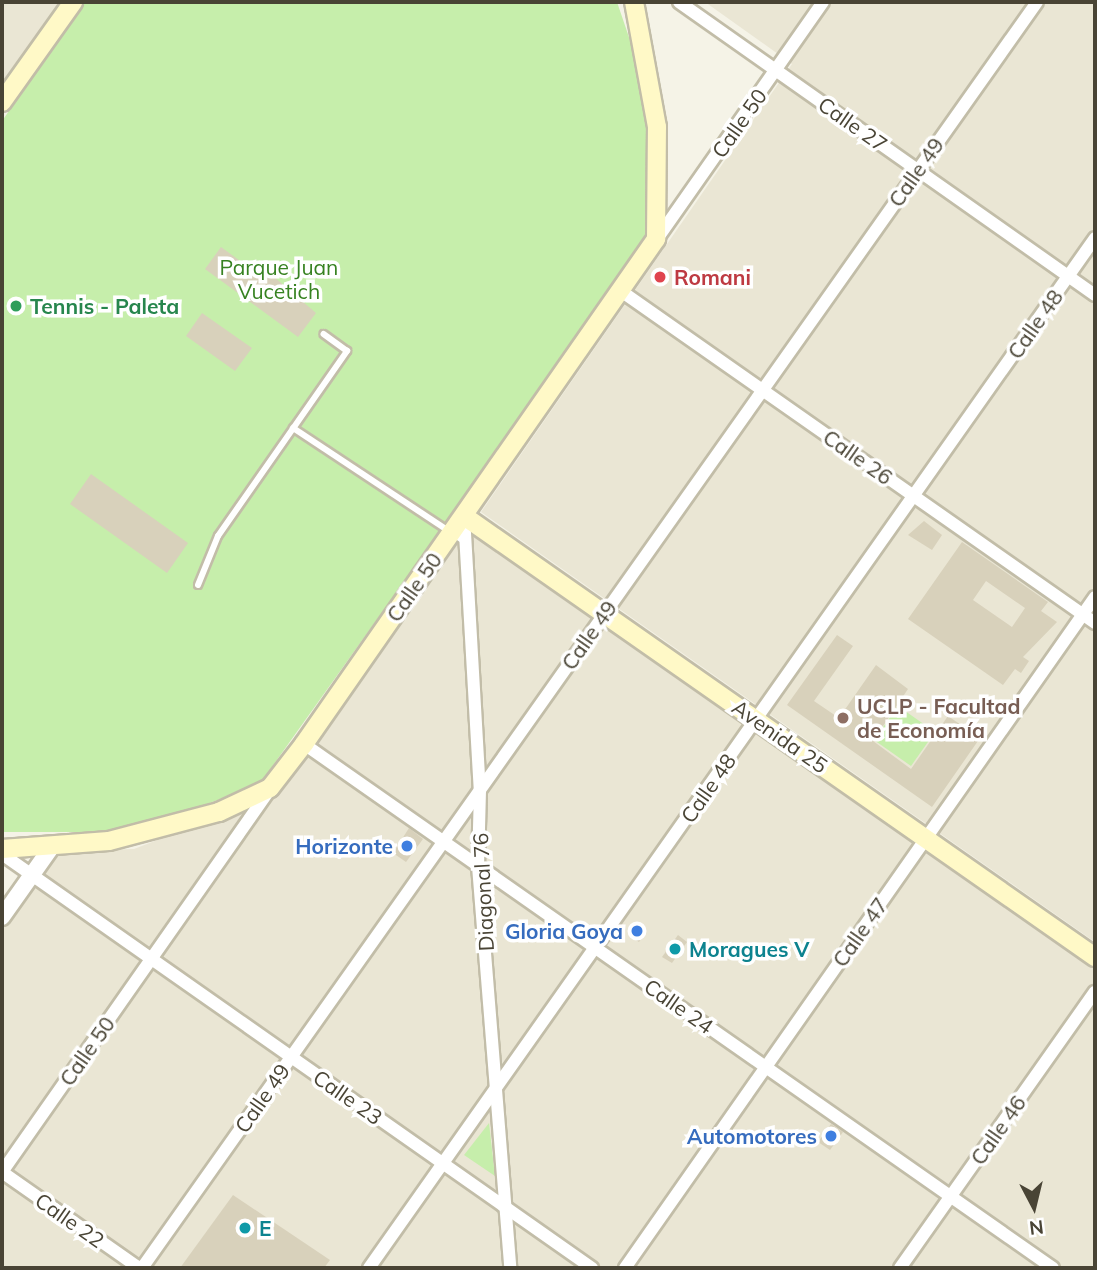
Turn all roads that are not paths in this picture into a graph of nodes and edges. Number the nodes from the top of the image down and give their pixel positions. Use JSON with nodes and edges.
{"nodes":[{"id":1,"x":73,"y":2,"type":"edge"},
{"id":2,"x":634,"y":2,"type":"edge"},
{"id":3,"x":679,"y":2,"type":"edge"},
{"id":4,"x":823,"y":2,"type":"edge"},
{"id":5,"x":1037,"y":2,"type":"edge"},
{"id":6,"x":776,"y":70,"type":"junction"},
{"id":7,"x":2,"y":103,"type":"edge"},
{"id":8,"x":918,"y":170,"type":"junction"},
{"id":9,"x":1095,"y":238,"type":"edge"},
{"id":10,"x":656,"y":239,"type":"junction"},
{"id":11,"x":1069,"y":276,"type":"junction"},
{"id":12,"x":621,"y":291,"type":"junction"},
{"id":13,"x":1095,"y":295,"type":"edge"},
{"id":14,"x":324,"y":334,"type":"dead end"},
{"id":15,"x":762,"y":390,"type":"junction"},
{"id":16,"x":293,"y":428,"type":"junction"},
{"id":17,"x":914,"y":496,"type":"junction"},
{"id":18,"x":467,"y":511,"type":"junction"},
{"id":19,"x":458,"y":538,"type":"junction"},
{"id":20,"x":198,"y":585,"type":"dead end"},
{"id":21,"x":1095,"y":597,"type":"edge"},
{"id":22,"x":607,"y":609,"type":"junction"},
{"id":23,"x":1083,"y":614,"type":"junction"},
{"id":24,"x":1095,"y":623,"type":"edge"},
{"id":25,"x":758,"y":716,"type":"junction"},
{"id":26,"x":304,"y":744,"type":"junction"},
{"id":27,"x":270,"y":788,"type":"junction"},
{"id":28,"x":480,"y":790,"type":"junction"},
{"id":29,"x":929,"y":835,"type":"junction"},
{"id":30,"x":443,"y":842,"type":"junction"},
{"id":31,"x":52,"y":845,"type":"junction"},
{"id":32,"x":2,"y":851,"type":"edge"},
{"id":33,"x":478,"y":866,"type":"junction"},
{"id":34,"x":32,"y":875,"type":"junction"},
{"id":35,"x":2,"y":917,"type":"edge"},
{"id":36,"x":1095,"y":947,"type":"edge"},
{"id":37,"x":595,"y":948,"type":"junction"},
{"id":38,"x":1095,"y":957,"type":"edge"},
{"id":39,"x":152,"y":959,"type":"junction"},
{"id":40,"x":1095,"y":992,"type":"edge"},
{"id":41,"x":291,"y":1057,"type":"junction"},
{"id":42,"x":766,"y":1067,"type":"junction"},
{"id":43,"x":498,"y":1085,"type":"junction"},
{"id":44,"x":443,"y":1163,"type":"junction"},
{"id":45,"x":2,"y":1172,"type":"edge"},
{"id":46,"x":951,"y":1197,"type":"junction"},
{"id":47,"x":506,"y":1208,"type":"junction"},
{"id":48,"x":140,"y":1268,"type":"edge"},
{"id":49,"x":369,"y":1268,"type":"edge"},
{"id":50,"x":510,"y":1268,"type":"edge"},
{"id":51,"x":592,"y":1268,"type":"edge"},
{"id":52,"x":625,"y":1268,"type":"edge"},
{"id":53,"x":900,"y":1268,"type":"edge"},
{"id":54,"x":1053,"y":1268,"type":"edge"}],
"edges":[{"from":1,"to":7,"type":"main road"},
{"from":2,"to":10,"type":"main road"},
{"from":3,"to":6,"type":"street","name":"Calle 27"},
{"from":4,"to":6,"type":"street","name":"Calle 50"},
{"from":5,"to":8,"type":"street","name":"Calle 49"},
{"from":6,"to":8,"type":"street","name":"Calle 27"},
{"from":6,"to":10,"type":"street","name":"Calle 50"},
{"from":8,"to":11,"type":"street","name":"Calle 27"},
{"from":8,"to":15,"type":"street","name":"Calle 49"},
{"from":9,"to":11,"type":"street","name":"Calle 48"},
{"from":10,"to":12,"type":"main road","name":"Calle 50"},
{"from":11,"to":13,"type":"street","name":"Calle 27"},
{"from":11,"to":17,"type":"street","name":"Calle 48"},
{"from":12,"to":15,"type":"street","name":"Calle 26"},
{"from":12,"to":18,"type":"main road","name":"Calle 50"},
{"from":14,"to":16,"type":"lane"},
{"from":15,"to":17,"type":"street","name":"Calle 26"},
{"from":15,"to":22,"type":"street","name":"Calle 49"},
{"from":16,"to":19,"type":"lane"},
{"from":16,"to":20,"type":"lane"},
{"from":17,"to":23,"type":"street","name":"Calle 26"},
{"from":17,"to":25,"type":"street","name":"Calle 48"},
{"from":18,"to":19,"type":"main road","name":"Calle 50"},
{"from":18,"to":22,"type":"main road","name":"Avenida 25"},
{"from":19,"to":26,"type":"main road","name":"Calle 50"},
{"from":19,"to":28,"type":"street","name":"Diagonal 76"},
{"from":21,"to":23,"type":"street","name":"Calle 47"},
{"from":22,"to":25,"type":"main road","name":"Avenida 25"},
{"from":22,"to":28,"type":"street","name":"Calle 49"},
{"from":23,"to":24,"type":"street","name":"Calle 26"},
{"from":23,"to":29,"type":"street","name":"Calle 47"},
{"from":25,"to":29,"type":"main road","name":"Avenida 25"},
{"from":25,"to":37,"type":"street","name":"Calle 48"},
{"from":26,"to":27,"type":"main road","name":"Calle 50"},
{"from":26,"to":30,"type":"street","name":"Calle 24"},
{"from":27,"to":31,"type":"main road"},
{"from":27,"to":39,"type":"street","name":"Calle 50"},
{"from":28,"to":30,"type":"street","name":"Calle 49"},
{"from":28,"to":33,"type":"street","name":"Diagonal 76"},
{"from":29,"to":36,"type":"main road","name":"Avenida 25"},
{"from":29,"to":38,"type":"main road","name":"Avenida 25"},
{"from":29,"to":42,"type":"street","name":"Calle 47"},
{"from":30,"to":33,"type":"street","name":"Calle 24"},
{"from":30,"to":41,"type":"street","name":"Calle 49"},
{"from":31,"to":32,"type":"main road"},
{"from":31,"to":34,"type":"street"},
{"from":32,"to":34,"type":"street","name":"Calle 23"},
{"from":33,"to":37,"type":"street","name":"Calle 24"},
{"from":33,"to":43,"type":"street","name":"Diagonal 76"},
{"from":34,"to":35,"type":"street"},
{"from":34,"to":39,"type":"street","name":"Calle 23"},
{"from":37,"to":42,"type":"street","name":"Calle 24"},
{"from":37,"to":43,"type":"street","name":"Calle 48"},
{"from":39,"to":41,"type":"street","name":"Calle 23"},
{"from":39,"to":45,"type":"street","name":"Calle 50"},
{"from":40,"to":46,"type":"street","name":"Calle 46"},
{"from":41,"to":44,"type":"street","name":"Calle 23"},
{"from":41,"to":48,"type":"street","name":"Calle 49"},
{"from":42,"to":46,"type":"street","name":"Calle 24"},
{"from":42,"to":52,"type":"street","name":"Calle 47"},
{"from":43,"to":44,"type":"street","name":"Calle 48"},
{"from":43,"to":47,"type":"street","name":"Diagonal 76"},
{"from":44,"to":47,"type":"street","name":"Calle 23"},
{"from":44,"to":49,"type":"street","name":"Calle 48"},
{"from":45,"to":48,"type":"street","name":"Calle 22"},
{"from":46,"to":53,"type":"street","name":"Calle 46"},
{"from":46,"to":54,"type":"street","name":"Calle 24"},
{"from":47,"to":50,"type":"street","name":"Diagonal 76"},
{"from":47,"to":51,"type":"street","name":"Calle 23"}]}
